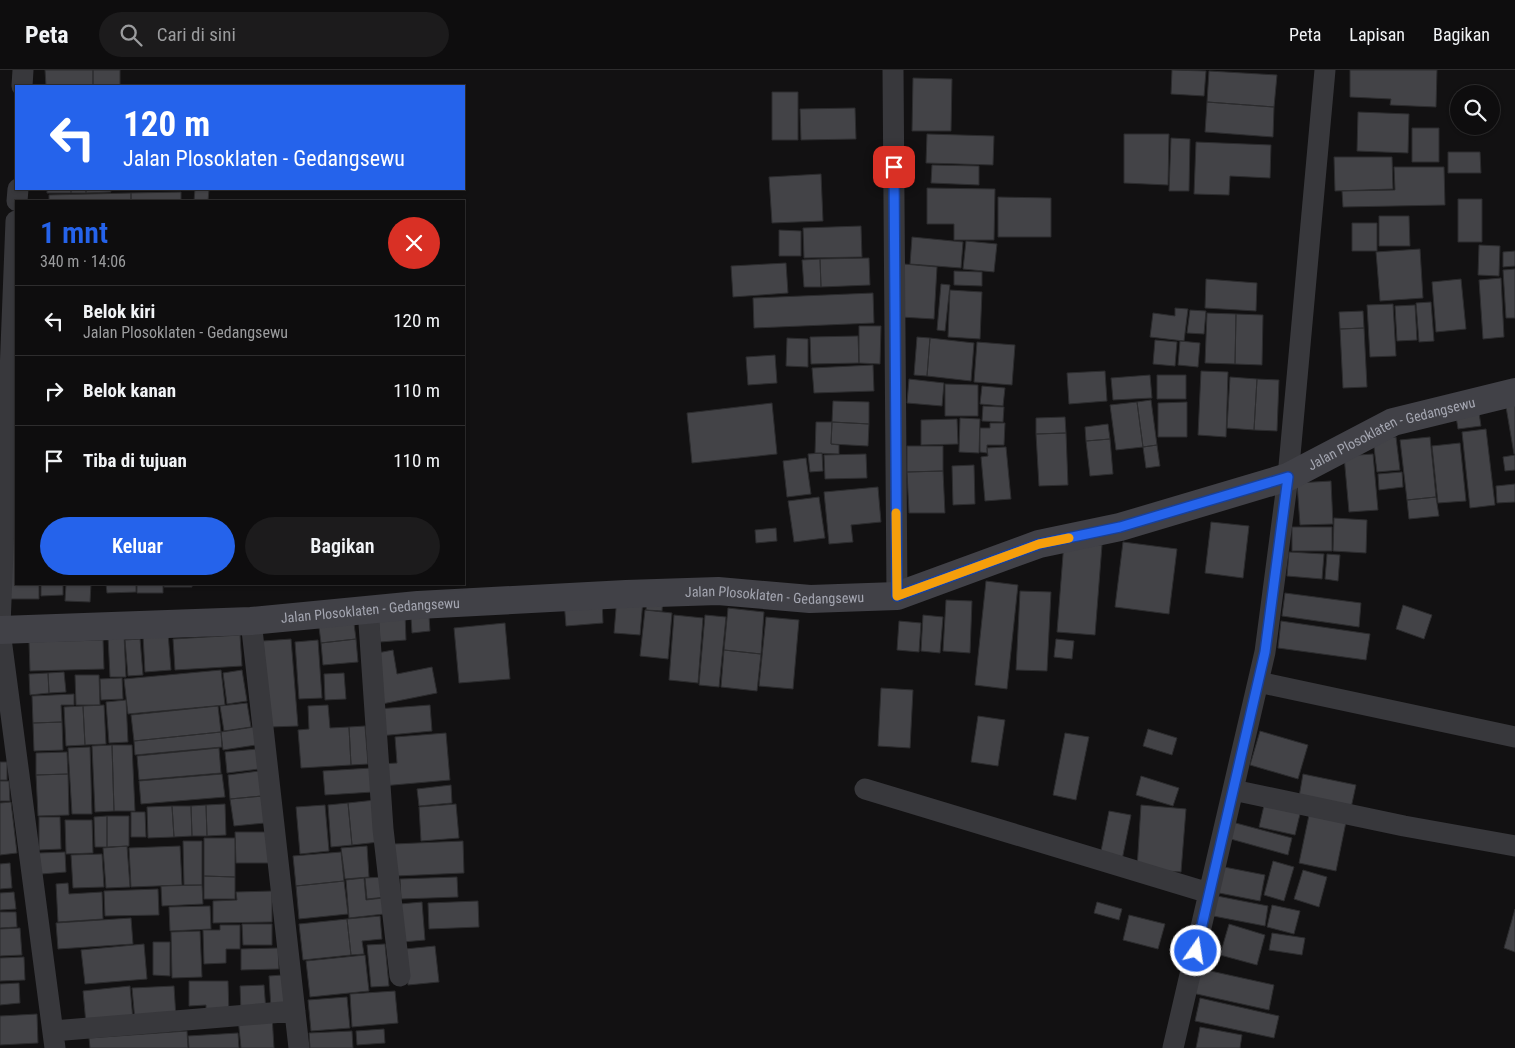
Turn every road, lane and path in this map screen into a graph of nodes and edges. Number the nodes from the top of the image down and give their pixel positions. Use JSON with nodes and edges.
{"nodes":[{"id":1,"x":23,"y":70,"type":"edge"},
{"id":2,"x":893,"y":70,"type":"edge"},
{"id":3,"x":1325,"y":70,"type":"edge"},
{"id":4,"x":22,"y":85,"type":"edge"},
{"id":5,"x":15,"y":246,"type":"edge"},
{"id":6,"x":1515,"y":392,"type":"edge"},
{"id":7,"x":1288,"y":477,"type":"junction"},
{"id":8,"x":897,"y":596,"type":"junction"},
{"id":9,"x":368,"y":609,"type":"junction"},
{"id":10,"x":251,"y":621,"type":"junction"},
{"id":11,"x":0,"y":626,"type":"edge"},
{"id":12,"x":0,"y":631,"type":"edge"},
{"id":13,"x":1258,"y":682,"type":"junction"},
{"id":14,"x":1515,"y":737,"type":"edge"},
{"id":15,"x":865,"y":789,"type":"dead end"},
{"id":16,"x":1233,"y":790,"type":"junction"},
{"id":17,"x":1515,"y":846,"type":"edge"},
{"id":18,"x":1209,"y":892,"type":"junction"},
{"id":19,"x":400,"y":976,"type":"dead end"},
{"id":20,"x":295,"y":1011,"type":"junction"},
{"id":21,"x":54,"y":1039,"type":"edge"},
{"id":22,"x":299,"y":1048,"type":"edge"},
{"id":23,"x":1173,"y":1048,"type":"edge"}],
"edges":[{"from":1,"to":4,"type":"street"},
{"from":2,"to":8,"type":"street"},
{"from":3,"to":7,"type":"street"},
{"from":5,"to":11,"type":"street"},
{"from":6,"to":7,"type":"main road","name":"Jalan Plosoklaten - Gedangsewu"},
{"from":7,"to":8,"type":"main road","name":"Jalan Plosoklaten - Gedangsewu"},
{"from":7,"to":13,"type":"street"},
{"from":8,"to":9,"type":"main road","name":"Jalan Plosoklaten - Gedangsewu"},
{"from":9,"to":10,"type":"main road","name":"Jalan Plosoklaten - Gedangsewu"},
{"from":9,"to":19,"type":"street"},
{"from":10,"to":12,"type":"main road","name":"Jalan Plosoklaten - Gedangsewu"},
{"from":10,"to":20,"type":"street"},
{"from":12,"to":21,"type":"street"},
{"from":13,"to":14,"type":"street"},
{"from":13,"to":16,"type":"street"},
{"from":15,"to":18,"type":"street"},
{"from":16,"to":17,"type":"street"},
{"from":16,"to":18,"type":"street"},
{"from":18,"to":23,"type":"street"},
{"from":20,"to":21,"type":"street"},
{"from":20,"to":22,"type":"street"}]}
